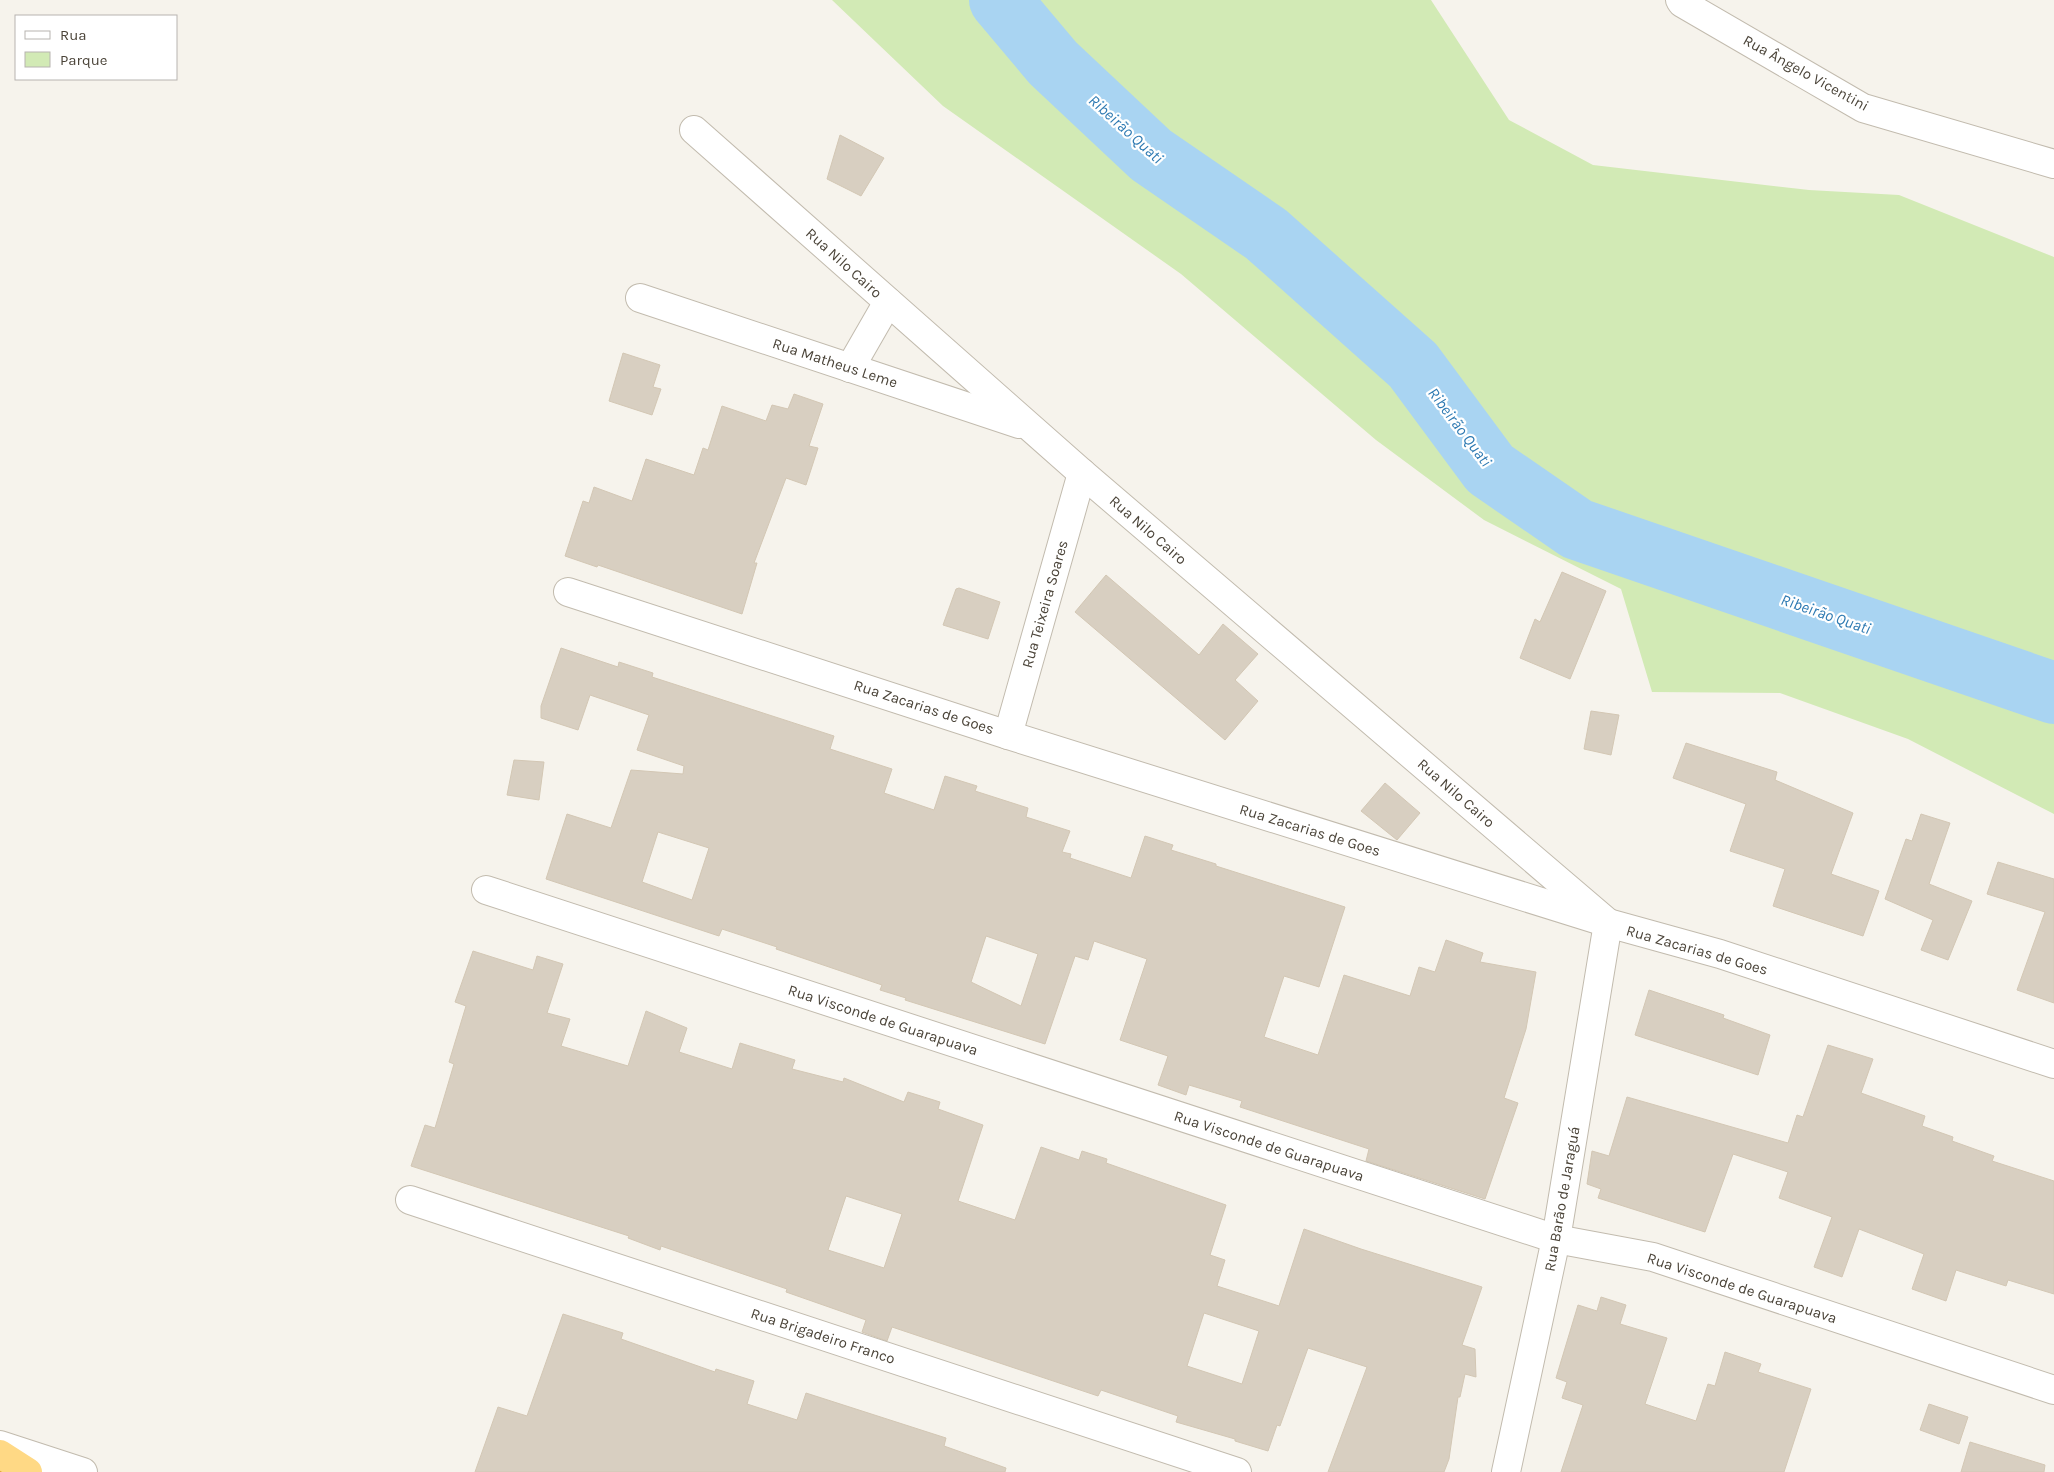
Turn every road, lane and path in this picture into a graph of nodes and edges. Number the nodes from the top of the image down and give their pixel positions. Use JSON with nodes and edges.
{"nodes":[{"id":1,"x":1680,"y":0,"type":"edge"},
{"id":2,"x":694,"y":130,"type":"dead end"},
{"id":3,"x":2054,"y":164,"type":"edge"},
{"id":4,"x":640,"y":298,"type":"dead end"},
{"id":5,"x":888,"y":302,"type":"junction"},
{"id":6,"x":850,"y":368,"type":"junction"},
{"id":7,"x":1030,"y":428,"type":"junction"},
{"id":8,"x":1082,"y":474,"type":"junction"},
{"id":9,"x":568,"y":592,"type":"dead end"},
{"id":10,"x":1008,"y":735,"type":"junction"},
{"id":11,"x":486,"y":890,"type":"dead end"},
{"id":12,"x":1608,"y":924,"type":"junction"},
{"id":13,"x":2054,"y":1064,"type":"edge"},
{"id":14,"x":410,"y":1200,"type":"dead end"},
{"id":15,"x":1556,"y":1239,"type":"junction"},
{"id":16,"x":2054,"y":1390,"type":"edge"},
{"id":17,"x":0,"y":1445,"type":"edge"},
{"id":18,"x":0,"y":1454,"type":"edge"},
{"id":19,"x":28,"y":1472,"type":"edge"},
{"id":20,"x":83,"y":1472,"type":"edge"},
{"id":21,"x":1237,"y":1472,"type":"edge"},
{"id":22,"x":1506,"y":1472,"type":"edge"}],
"edges":[{"from":1,"to":3,"type":"street","name":"Rua Ângelo Vicentini"},
{"from":2,"to":5,"type":"street","name":"Rua Nilo Cairo"},
{"from":4,"to":6,"type":"street","name":"Rua Matheus Leme"},
{"from":5,"to":6,"type":"street"},
{"from":5,"to":7,"type":"street","name":"Rua Nilo Cairo"},
{"from":6,"to":7,"type":"street","name":"Rua Matheus Leme"},
{"from":7,"to":8,"type":"street","name":"Rua Nilo Cairo"},
{"from":8,"to":10,"type":"street","name":"Rua Teixeira Soares"},
{"from":8,"to":12,"type":"street","name":"Rua Nilo Cairo"},
{"from":9,"to":10,"type":"street","name":"Rua Zacarias de Goes"},
{"from":10,"to":12,"type":"street","name":"Rua Zacarias de Goes"},
{"from":11,"to":15,"type":"street","name":"Rua Visconde de Guarapuava"},
{"from":12,"to":13,"type":"street","name":"Rua Zacarias de Goes"},
{"from":12,"to":15,"type":"street","name":"Rua Barão de Jaraguá"},
{"from":14,"to":21,"type":"street","name":"Rua Brigadeiro Franco"},
{"from":15,"to":16,"type":"street","name":"Rua Visconde de Guarapuava"},
{"from":15,"to":22,"type":"street","name":"Rua Barão de Jaraguá"},
{"from":17,"to":20,"type":"street"},
{"from":18,"to":19,"type":"highway"}]}
